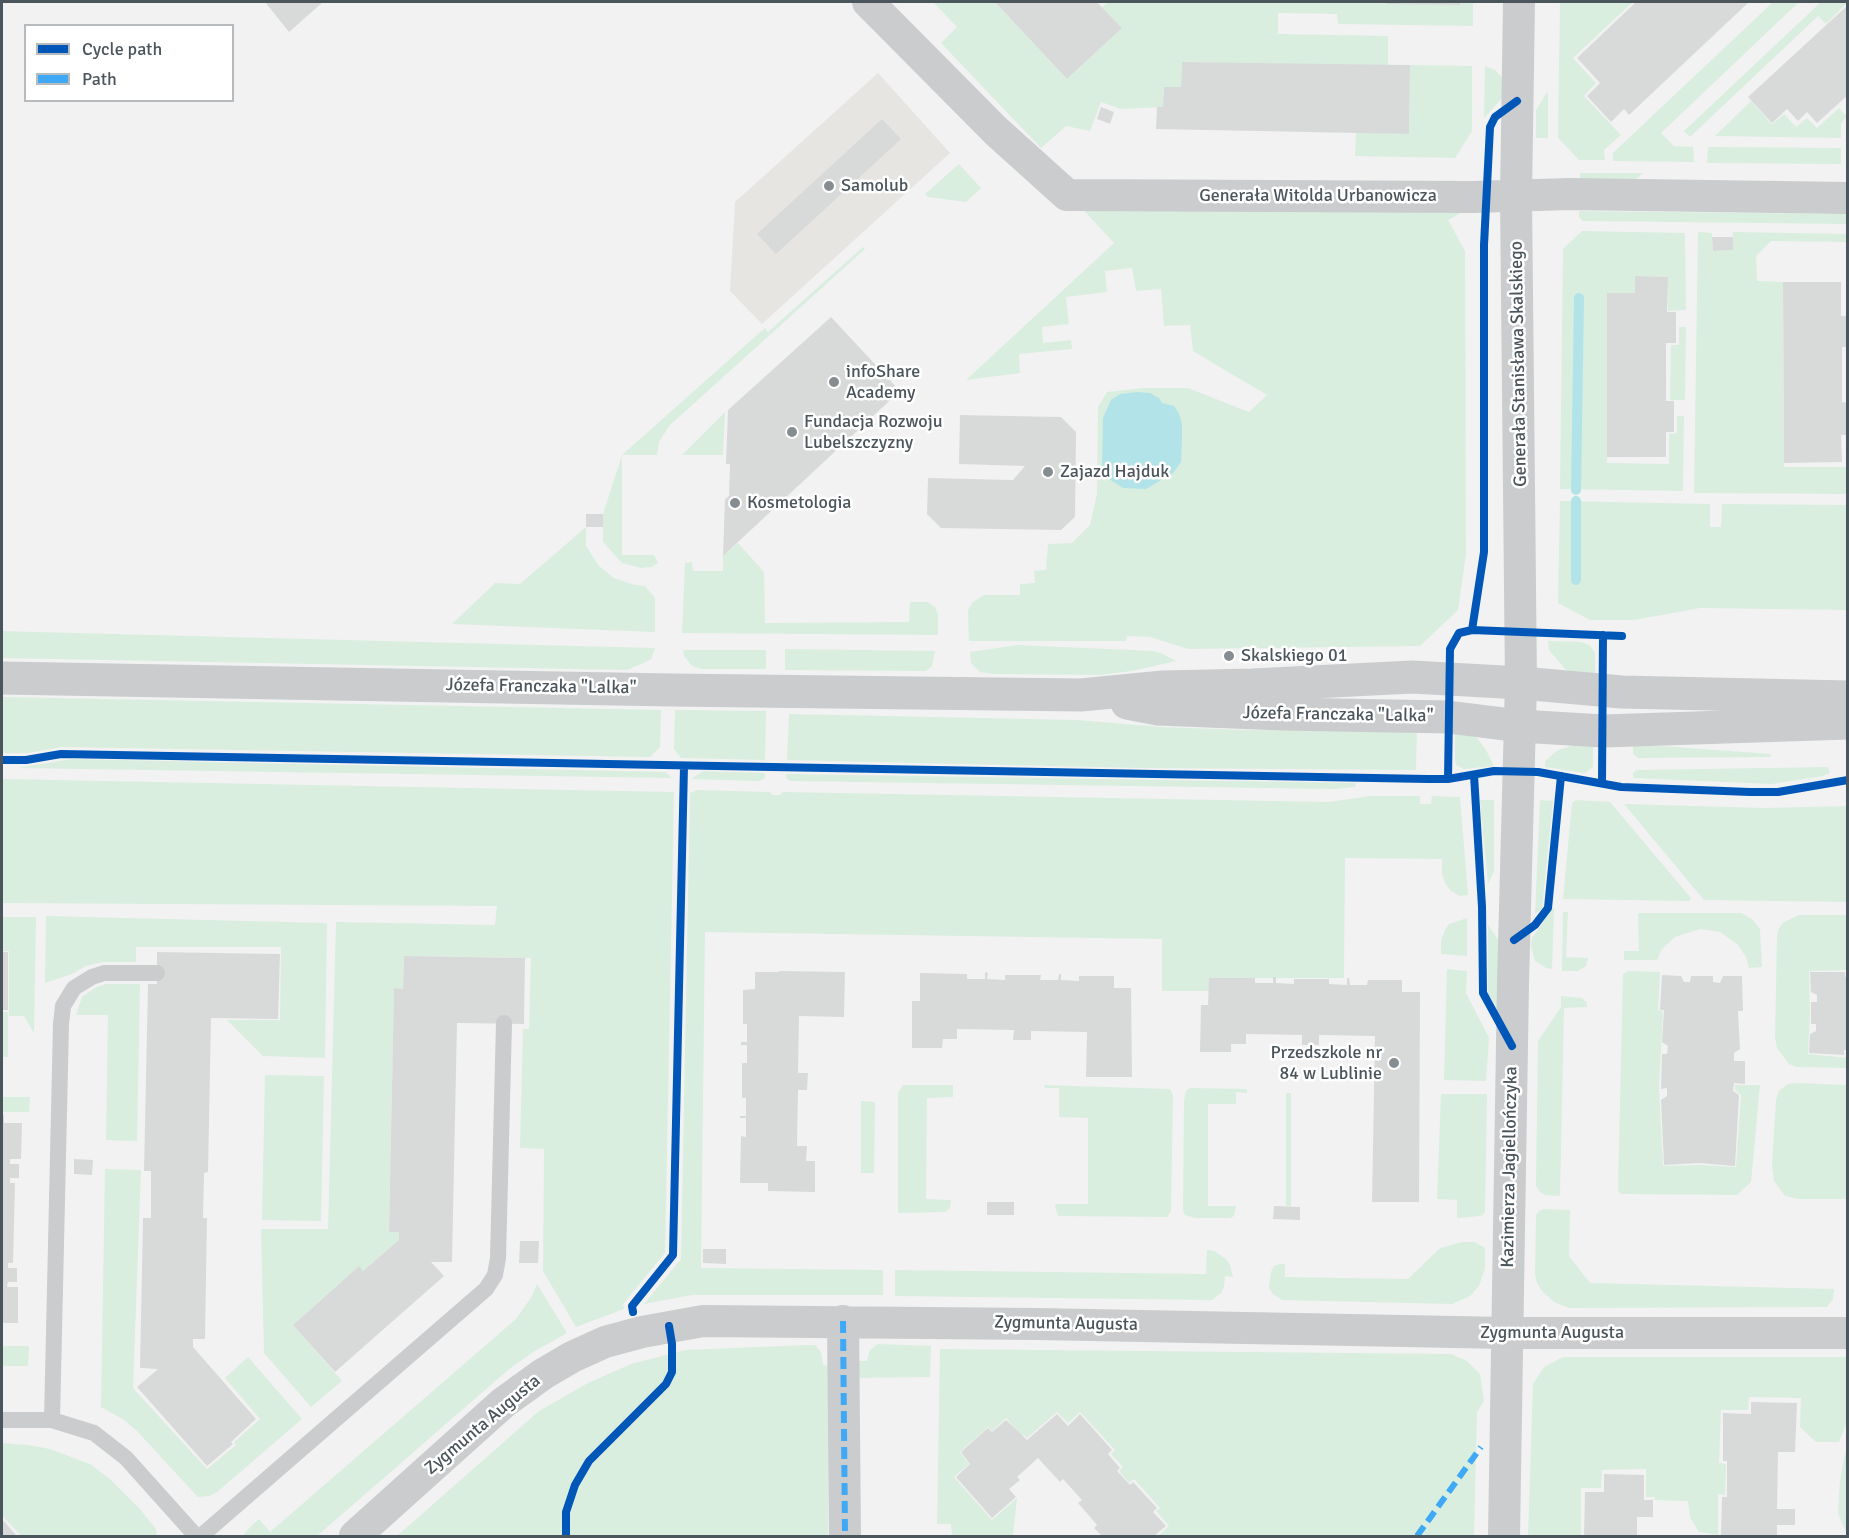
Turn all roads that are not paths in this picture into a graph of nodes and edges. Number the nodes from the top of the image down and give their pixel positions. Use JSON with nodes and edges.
{"nodes":[{"id":1,"x":868,"y":2,"type":"edge"},
{"id":2,"x":1519,"y":2,"type":"edge"},
{"id":3,"x":1516,"y":196,"type":"junction"},
{"id":4,"x":1848,"y":198,"type":"edge"},
{"id":5,"x":2,"y":678,"type":"edge"},
{"id":6,"x":1521,"y":683,"type":"junction"},
{"id":7,"x":1081,"y":695,"type":"junction"},
{"id":8,"x":1848,"y":697,"type":"edge"},
{"id":9,"x":1848,"y":723,"type":"edge"},
{"id":10,"x":1520,"y":726,"type":"junction"},
{"id":11,"x":157,"y":973,"type":"dead end"},
{"id":12,"x":504,"y":1023,"type":"dead end"},
{"id":13,"x":843,"y":1321,"type":"junction"},
{"id":14,"x":1507,"y":1333,"type":"junction"},
{"id":15,"x":1848,"y":1333,"type":"edge"},
{"id":16,"x":2,"y":1420,"type":"edge"},
{"id":17,"x":52,"y":1420,"type":"junction"},
{"id":18,"x":196,"y":1536,"type":"edge"},
{"id":19,"x":201,"y":1536,"type":"edge"},
{"id":20,"x":355,"y":1536,"type":"edge"},
{"id":21,"x":845,"y":1536,"type":"edge"},
{"id":22,"x":1504,"y":1536,"type":"edge"}],
"edges":[{"from":1,"to":3,"type":"street","name":"Generała Witolda Urbanowicza"},
{"from":2,"to":3,"type":"street","name":"Generała Stanisława Skalskiego"},
{"from":3,"to":4,"type":"street","name":"Generała Witolda Urbanowicza"},
{"from":3,"to":6,"type":"street","name":"Generała Stanisława Skalskiego"},
{"from":5,"to":7,"type":"street","name":"Józefa Franczaka \"Lalka\""},
{"from":6,"to":7,"type":"street","name":"Józefa Franczaka \"Lalka\""},
{"from":6,"to":8,"type":"street","name":"Józefa Franczaka \"Lalka\""},
{"from":6,"to":10,"type":"street","name":"Generała Stanisława Skalskiego"},
{"from":7,"to":10,"type":"street","name":"Józefa Franczaka \"Lalka\""},
{"from":9,"to":10,"type":"street","name":"Józefa Franczaka \"Lalka\""},
{"from":10,"to":14,"type":"street","name":"Kazimierza Jagiellończyka"},
{"from":11,"to":17,"type":"lane"},
{"from":12,"to":19,"type":"lane"},
{"from":13,"to":14,"type":"street","name":"Zygmunta Augusta"},
{"from":13,"to":20,"type":"street","name":"Zygmunta Augusta"},
{"from":13,"to":21,"type":"street"},
{"from":14,"to":15,"type":"street","name":"Zygmunta Augusta"},
{"from":14,"to":22,"type":"street","name":"Kazimierza Jagiellończyka"},
{"from":16,"to":17,"type":"lane"},
{"from":17,"to":18,"type":"lane"}]}
